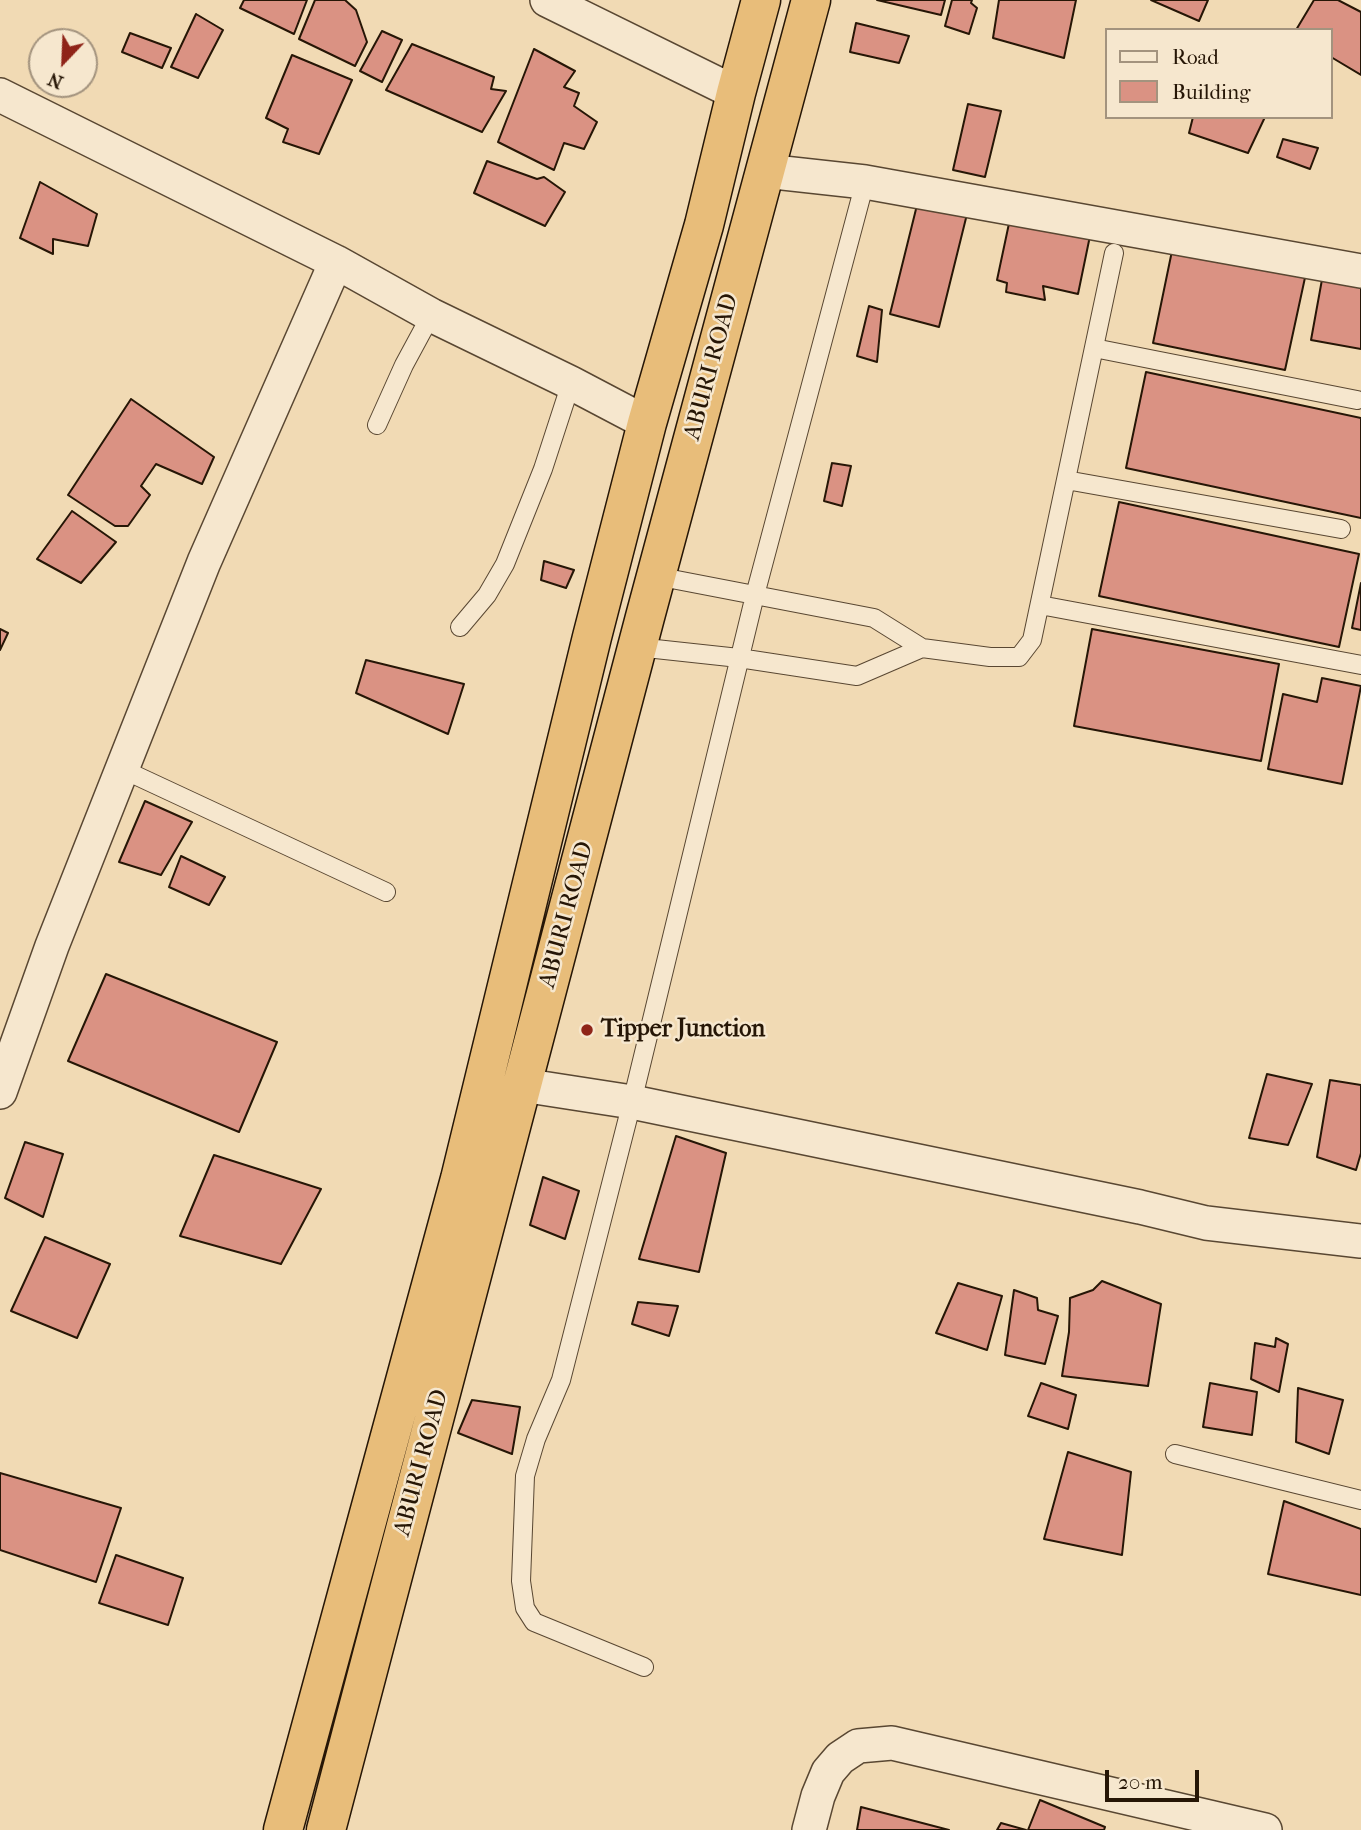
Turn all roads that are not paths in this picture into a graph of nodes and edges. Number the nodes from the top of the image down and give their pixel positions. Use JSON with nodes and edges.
{"nodes":[{"id":1,"x":548,"y":0,"type":"edge"},
{"id":2,"x":761,"y":0,"type":"edge"},
{"id":3,"x":811,"y":0,"type":"edge"},
{"id":4,"x":736,"y":93,"type":"junction"},
{"id":5,"x":0,"y":95,"type":"edge"},
{"id":6,"x":765,"y":171,"type":"junction"},
{"id":7,"x":865,"y":183,"type":"junction"},
{"id":8,"x":1114,"y":253,"type":"dead end"},
{"id":9,"x":336,"y":262,"type":"junction"},
{"id":10,"x":1361,"y":271,"type":"edge"},
{"id":11,"x":431,"y":315,"type":"junction"},
{"id":12,"x":1094,"y":348,"type":"junction"},
{"id":13,"x":571,"y":383,"type":"junction"},
{"id":14,"x":1357,"y":400,"type":"dead end"},
{"id":15,"x":647,"y":424,"type":"junction"},
{"id":16,"x":377,"y":425,"type":"dead end"},
{"id":17,"x":1066,"y":480,"type":"junction"},
{"id":18,"x":1340,"y":529,"type":"dead end"},
{"id":19,"x":656,"y":576,"type":"junction"},
{"id":20,"x":755,"y":595,"type":"junction"},
{"id":21,"x":1040,"y":605,"type":"junction"},
{"id":22,"x":460,"y":627,"type":"dead end"},
{"id":23,"x":592,"y":637,"type":"junction"},
{"id":24,"x":637,"y":647,"type":"junction"},
{"id":25,"x":922,"y":648,"type":"junction"},
{"id":26,"x":739,"y":658,"type":"junction"},
{"id":27,"x":1361,"y":666,"type":"edge"},
{"id":28,"x":122,"y":769,"type":"junction"},
{"id":29,"x":386,"y":892,"type":"dead end"},
{"id":30,"x":522,"y":1086,"type":"junction"},
{"id":31,"x":0,"y":1092,"type":"edge"},
{"id":32,"x":632,"y":1102,"type":"junction"},
{"id":33,"x":1361,"y":1241,"type":"edge"},
{"id":34,"x":1175,"y":1454,"type":"dead end"},
{"id":35,"x":1361,"y":1500,"type":"edge"},
{"id":36,"x":645,"y":1667,"type":"dead end"},
{"id":37,"x":283,"y":1830,"type":"edge"},
{"id":38,"x":326,"y":1830,"type":"edge"},
{"id":39,"x":809,"y":1830,"type":"edge"},
{"id":40,"x":1265,"y":1830,"type":"edge"}],
"edges":[{"from":1,"to":4,"type":"street"},
{"from":2,"to":4,"type":"highway","name":"ABURI ROAD"},
{"from":3,"to":6,"type":"highway","name":"ABURI ROAD"},
{"from":4,"to":15,"type":"highway","name":"ABURI ROAD"},
{"from":5,"to":9,"type":"street"},
{"from":6,"to":7,"type":"street"},
{"from":6,"to":19,"type":"highway","name":"ABURI ROAD"},
{"from":7,"to":10,"type":"street"},
{"from":7,"to":20,"type":"lane"},
{"from":8,"to":12,"type":"lane"},
{"from":9,"to":11,"type":"street"},
{"from":9,"to":28,"type":"street"},
{"from":11,"to":13,"type":"street"},
{"from":11,"to":16,"type":"lane"},
{"from":12,"to":14,"type":"lane"},
{"from":12,"to":17,"type":"lane"},
{"from":13,"to":15,"type":"street"},
{"from":13,"to":22,"type":"lane"},
{"from":15,"to":23,"type":"highway","name":"ABURI ROAD"},
{"from":17,"to":18,"type":"lane"},
{"from":17,"to":21,"type":"lane"},
{"from":19,"to":20,"type":"lane"},
{"from":19,"to":24,"type":"highway","name":"ABURI ROAD"},
{"from":20,"to":25,"type":"lane"},
{"from":20,"to":26,"type":"lane"},
{"from":21,"to":25,"type":"lane"},
{"from":21,"to":27,"type":"lane"},
{"from":23,"to":24,"type":"highway"},
{"from":23,"to":37,"type":"highway","name":"ABURI ROAD"},
{"from":24,"to":26,"type":"lane"},
{"from":24,"to":30,"type":"highway","name":"ABURI ROAD"},
{"from":25,"to":26,"type":"lane"},
{"from":26,"to":32,"type":"lane"},
{"from":28,"to":29,"type":"lane"},
{"from":28,"to":31,"type":"street"},
{"from":30,"to":32,"type":"street"},
{"from":30,"to":38,"type":"highway","name":"ABURI ROAD"},
{"from":32,"to":33,"type":"street"},
{"from":32,"to":36,"type":"lane"},
{"from":34,"to":35,"type":"lane"},
{"from":39,"to":40,"type":"street"}]}
